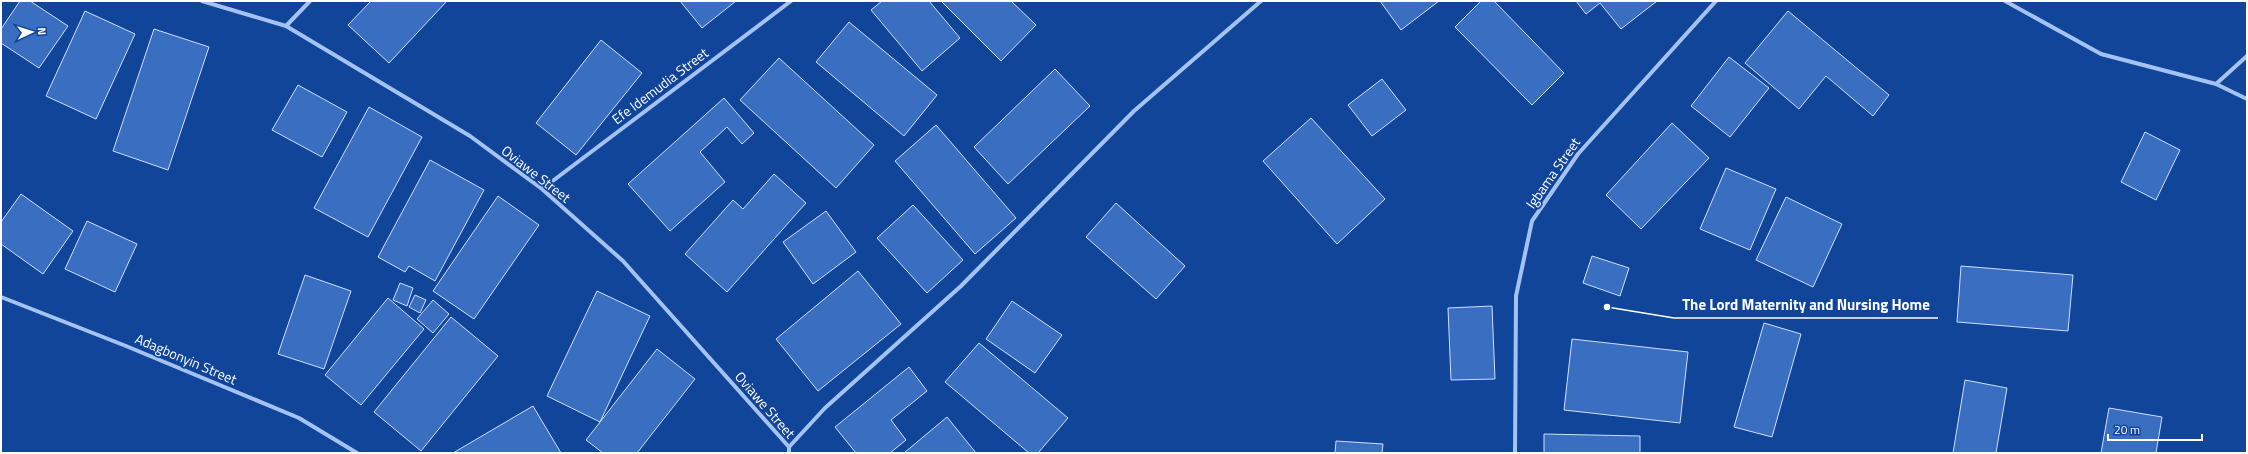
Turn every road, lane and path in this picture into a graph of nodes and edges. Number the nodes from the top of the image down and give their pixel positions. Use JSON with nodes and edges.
{"nodes":[{"id":1,"x":202,"y":1,"type":"edge"},
{"id":2,"x":310,"y":1,"type":"edge"},
{"id":3,"x":791,"y":1,"type":"edge"},
{"id":4,"x":1261,"y":1,"type":"edge"},
{"id":5,"x":1716,"y":1,"type":"edge"},
{"id":6,"x":2005,"y":1,"type":"edge"},
{"id":7,"x":286,"y":26,"type":"junction"},
{"id":8,"x":2247,"y":56,"type":"edge"},
{"id":9,"x":2216,"y":84,"type":"junction"},
{"id":10,"x":2247,"y":99,"type":"edge"},
{"id":11,"x":542,"y":189,"type":"junction"},
{"id":12,"x":1,"y":297,"type":"edge"},
{"id":13,"x":789,"y":447,"type":"junction"},
{"id":14,"x":357,"y":453,"type":"edge"},
{"id":15,"x":790,"y":453,"type":"edge"},
{"id":16,"x":1514,"y":453,"type":"edge"}],
"edges":[{"from":1,"to":7,"type":"street","name":"Oviawe Street"},
{"from":2,"to":7,"type":"street"},
{"from":3,"to":11,"type":"street","name":"Efe Idemudia Street"},
{"from":4,"to":13,"type":"street"},
{"from":5,"to":16,"type":"street","name":"Igbama Street"},
{"from":6,"to":9,"type":"street"},
{"from":7,"to":11,"type":"street","name":"Oviawe Street"},
{"from":8,"to":9,"type":"street"},
{"from":9,"to":10,"type":"street"},
{"from":11,"to":13,"type":"street","name":"Oviawe Street"},
{"from":12,"to":14,"type":"street","name":"Adagbonyin Street"},
{"from":13,"to":15,"type":"street","name":"Oviawe Street"}]}
